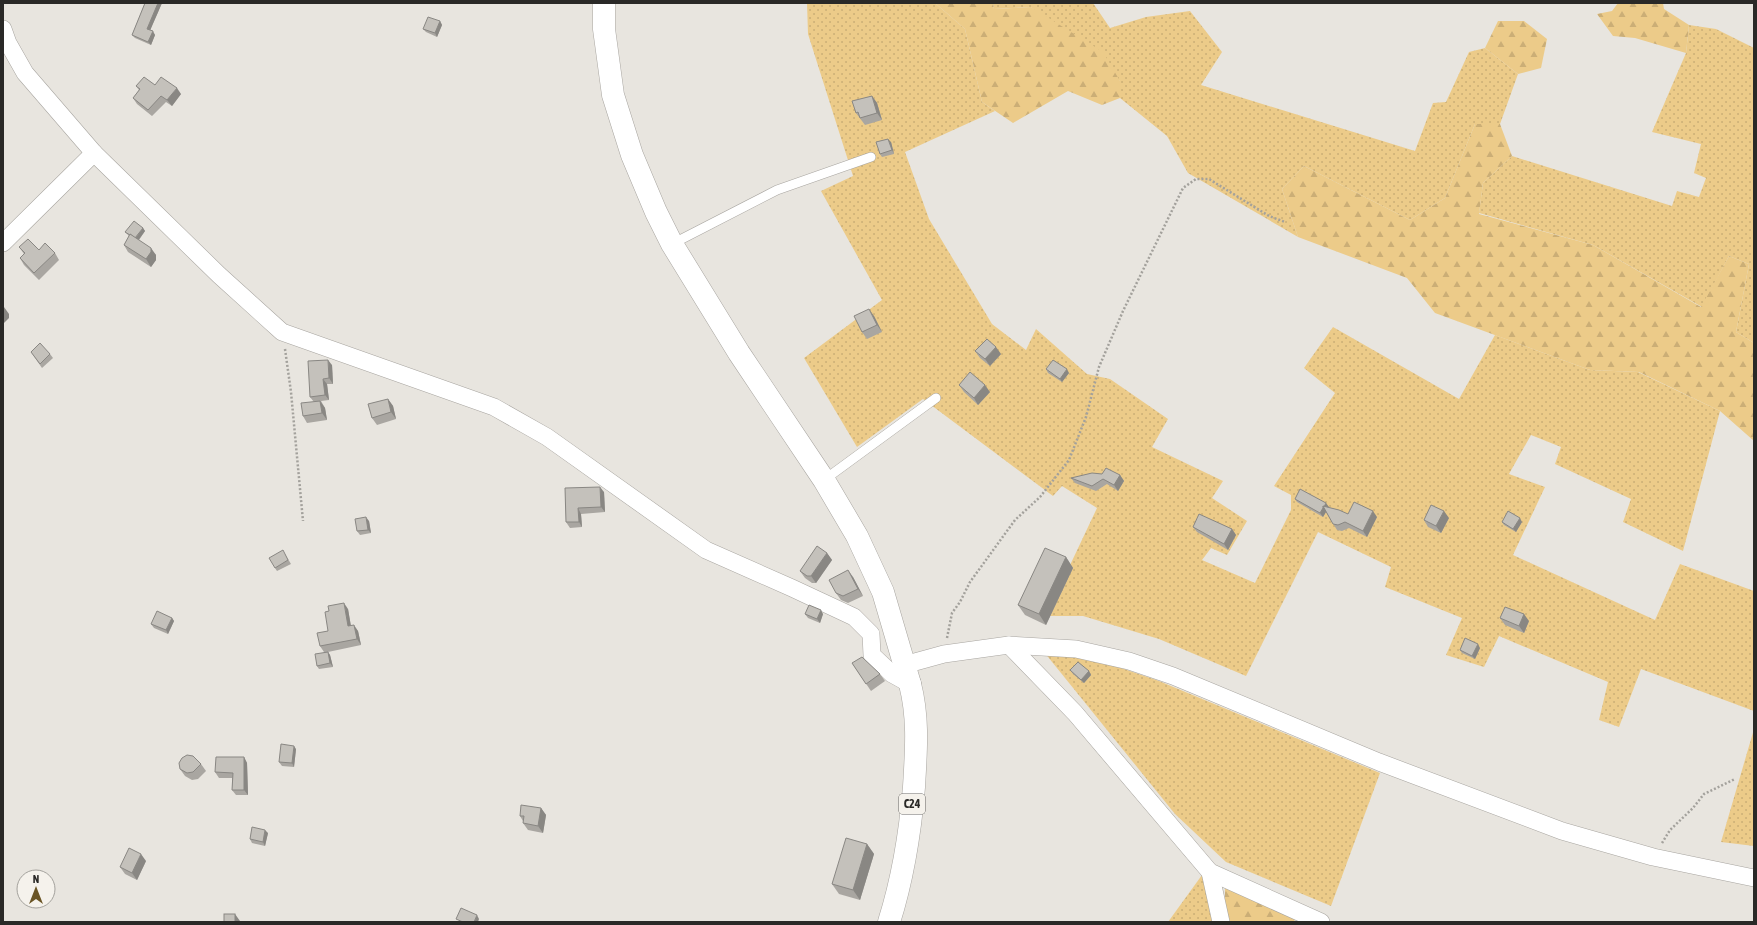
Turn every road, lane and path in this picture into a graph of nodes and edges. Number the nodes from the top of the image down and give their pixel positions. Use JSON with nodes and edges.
{"nodes":[{"id":1,"x":604,"y":3,"type":"edge"},
{"id":2,"x":3,"y":29,"type":"edge"},
{"id":3,"x":94,"y":153,"type":"junction"},
{"id":4,"x":871,"y":157,"type":"dead end"},
{"id":5,"x":1285,"y":222,"type":"dead end"},
{"id":6,"x":3,"y":243,"type":"edge"},
{"id":7,"x":672,"y":244,"type":"junction"},
{"id":8,"x":282,"y":332,"type":"junction"},
{"id":9,"x":936,"y":398,"type":"dead end"},
{"id":10,"x":824,"y":480,"type":"junction"},
{"id":11,"x":303,"y":521,"type":"dead end"},
{"id":12,"x":1009,"y":645,"type":"junction"},
{"id":13,"x":944,"y":654,"type":"junction"},
{"id":14,"x":907,"y":675,"type":"junction"},
{"id":15,"x":1735,"y":779,"type":"dead end"},
{"id":16,"x":1653,"y":856,"type":"junction"},
{"id":17,"x":1210,"y":872,"type":"junction"},
{"id":18,"x":1754,"y":878,"type":"edge"},
{"id":19,"x":889,"y":922,"type":"edge"},
{"id":20,"x":1221,"y":922,"type":"edge"},
{"id":21,"x":1321,"y":922,"type":"edge"}],
"edges":[{"from":1,"to":7,"type":"main road","number":"C24"},
{"from":2,"to":3,"type":"street"},
{"from":3,"to":6,"type":"street"},
{"from":3,"to":8,"type":"street"},
{"from":4,"to":7,"type":"lane"},
{"from":5,"to":13,"type":"path"},
{"from":7,"to":10,"type":"main road","number":"C24"},
{"from":8,"to":11,"type":"path"},
{"from":8,"to":14,"type":"street"},
{"from":9,"to":10,"type":"lane"},
{"from":10,"to":14,"type":"main road","number":"C24"},
{"from":12,"to":13,"type":"street"},
{"from":12,"to":16,"type":"street"},
{"from":12,"to":17,"type":"street"},
{"from":13,"to":14,"type":"street"},
{"from":14,"to":19,"type":"main road","number":"C24"},
{"from":15,"to":16,"type":"path"},
{"from":16,"to":18,"type":"street"},
{"from":17,"to":20,"type":"street"},
{"from":17,"to":21,"type":"street"}]}
